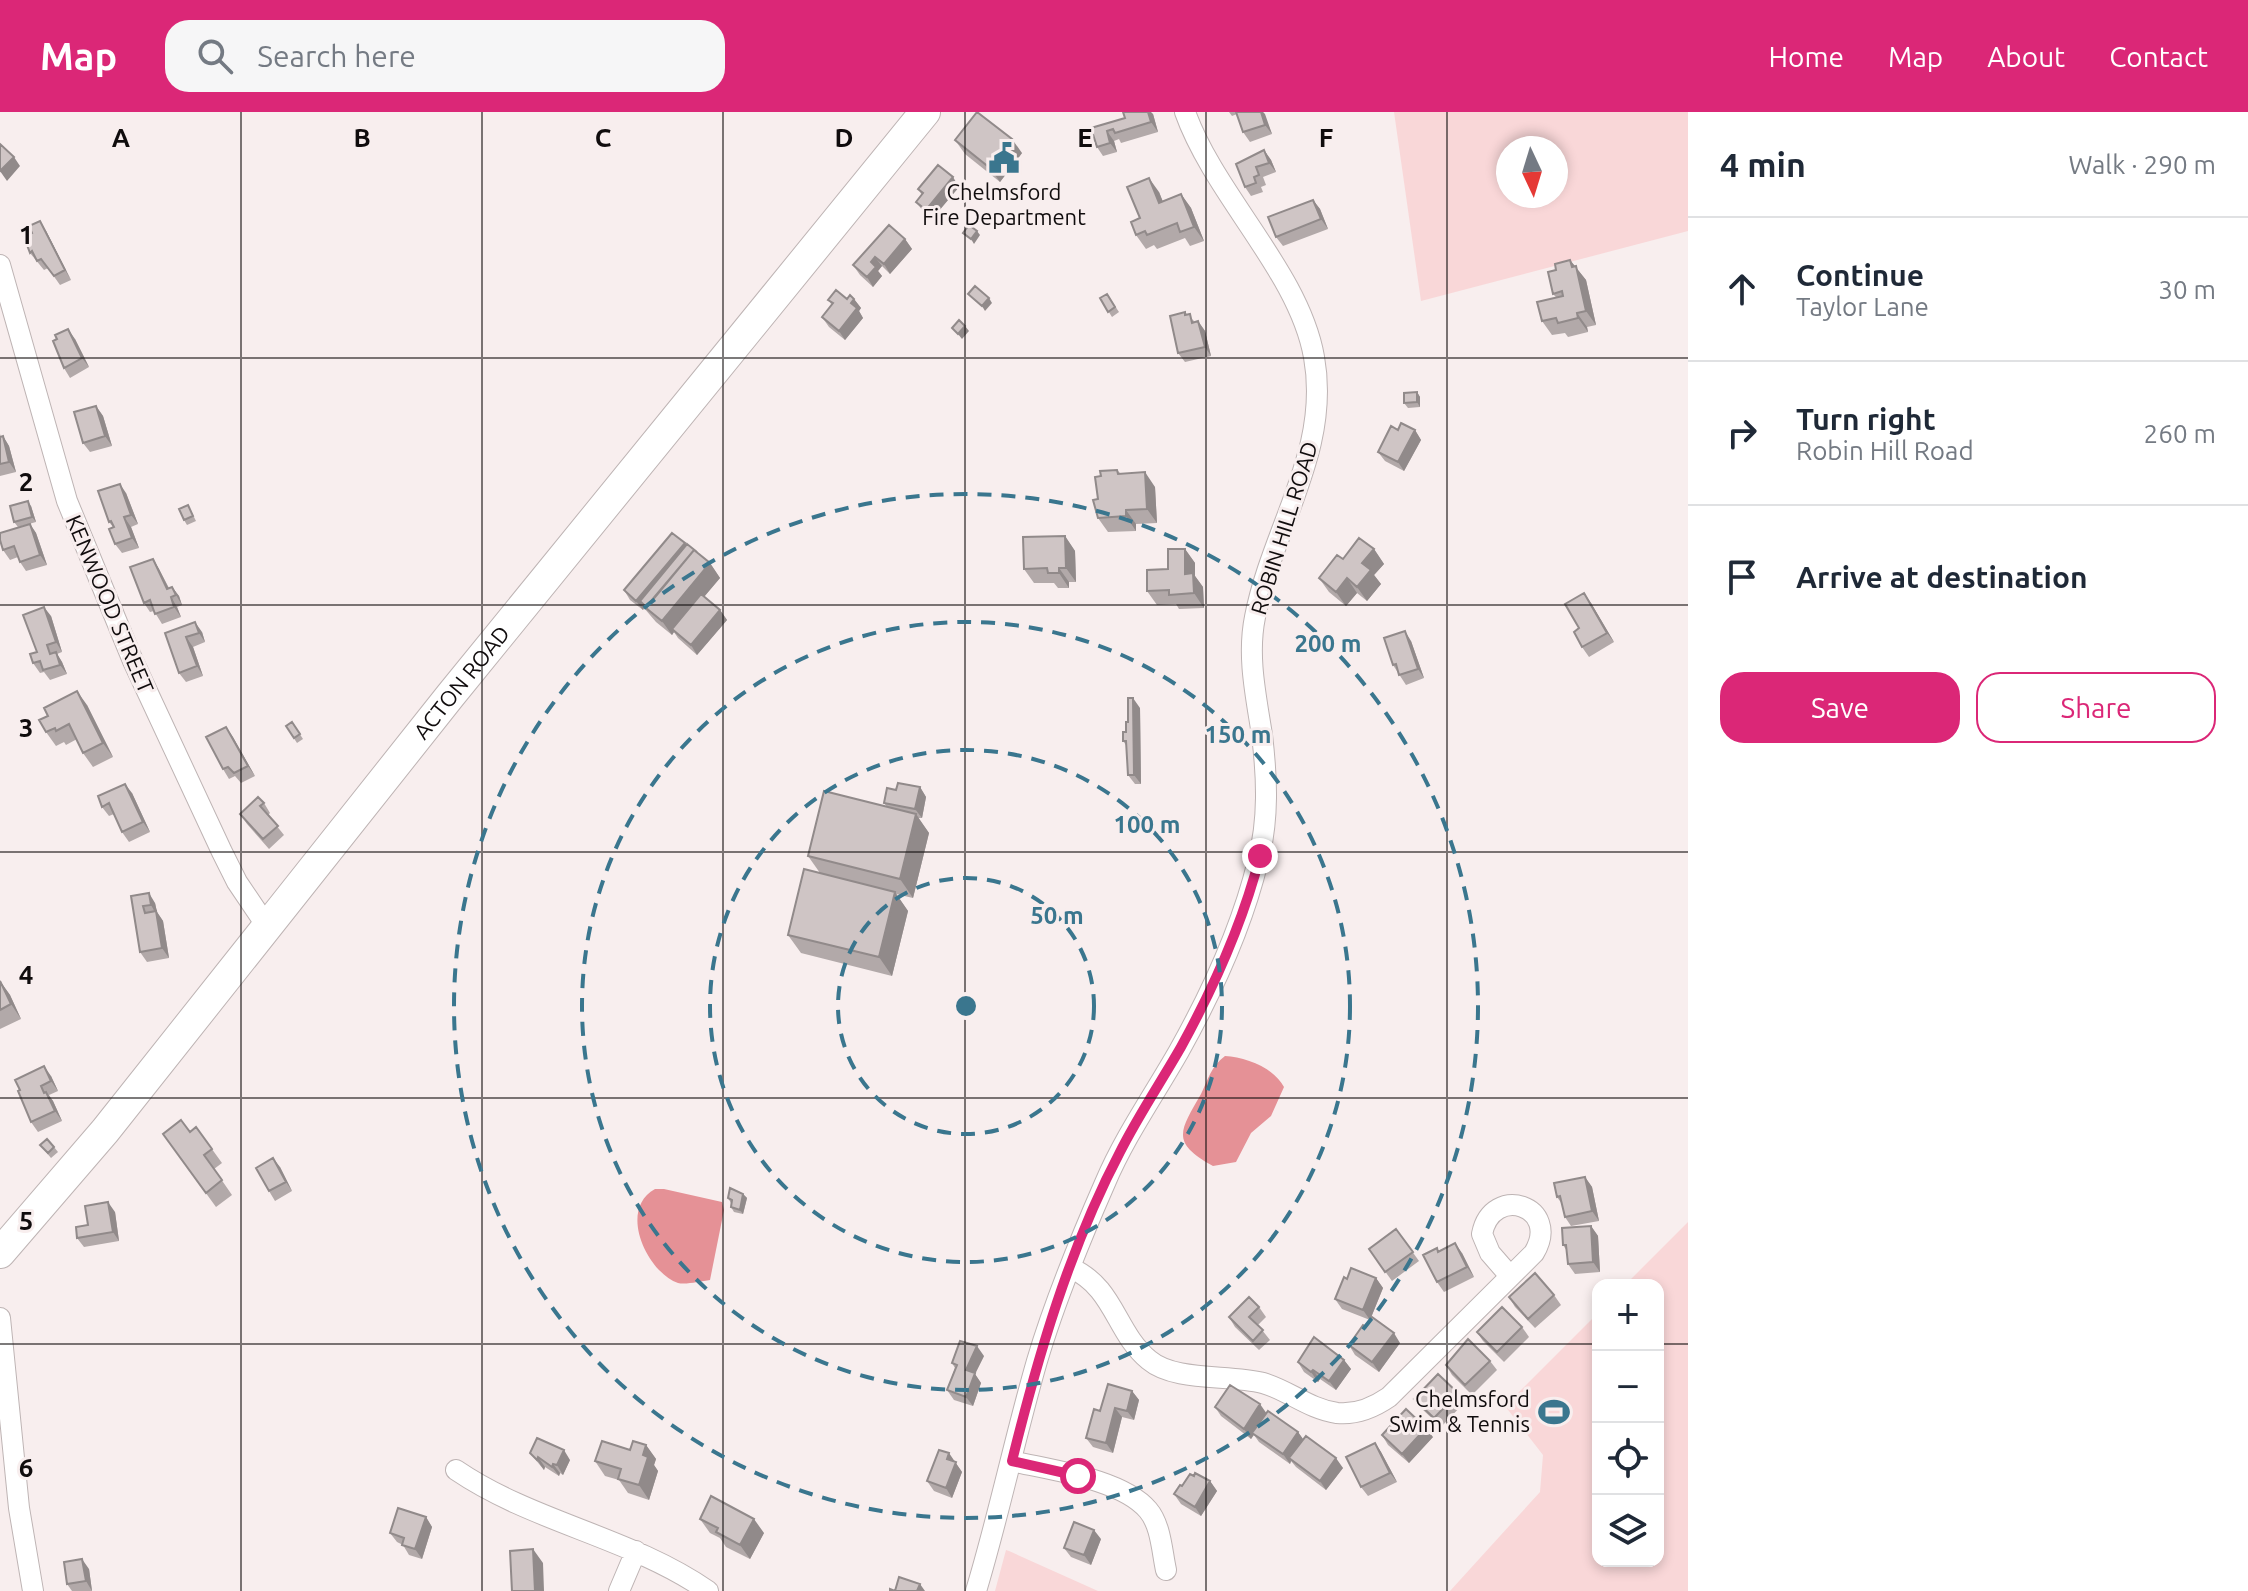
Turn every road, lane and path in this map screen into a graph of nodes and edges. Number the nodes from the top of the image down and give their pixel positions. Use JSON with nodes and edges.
{"nodes":[{"id":1,"x":925,"y":112,"type":"edge"},
{"id":2,"x":1185,"y":112,"type":"edge"},
{"id":3,"x":0,"y":265,"type":"edge"},
{"id":4,"x":266,"y":925,"type":"junction"},
{"id":5,"x":0,"y":1253,"type":"edge"},
{"id":6,"x":1071,"y":1268,"type":"junction"},
{"id":7,"x":1510,"y":1276,"type":"dead end"},
{"id":8,"x":0,"y":1318,"type":"edge"},
{"id":9,"x":1012,"y":1461,"type":"junction"},
{"id":10,"x":456,"y":1470,"type":"dead end"},
{"id":11,"x":636,"y":1551,"type":"junction"},
{"id":12,"x":1166,"y":1570,"type":"dead end"},
{"id":13,"x":33,"y":1591,"type":"edge"},
{"id":14,"x":619,"y":1591,"type":"edge"},
{"id":15,"x":708,"y":1591,"type":"edge"},
{"id":16,"x":976,"y":1591,"type":"edge"}],
"edges":[{"from":1,"to":4,"type":"main road","name":"ACTON ROAD"},
{"from":2,"to":6,"type":"street","name":"ROBIN HILL ROAD"},
{"from":3,"to":4,"type":"street","name":"KENWOOD STREET"},
{"from":4,"to":5,"type":"main road","name":"ACTON ROAD"},
{"from":6,"to":7,"type":"street"},
{"from":6,"to":9,"type":"street","name":"ROBIN HILL ROAD"},
{"from":8,"to":13,"type":"street"},
{"from":9,"to":12,"type":"street"},
{"from":9,"to":16,"type":"street","name":"ROBIN HILL ROAD"},
{"from":10,"to":11,"type":"street"},
{"from":11,"to":14,"type":"street"},
{"from":11,"to":15,"type":"street"}]}
